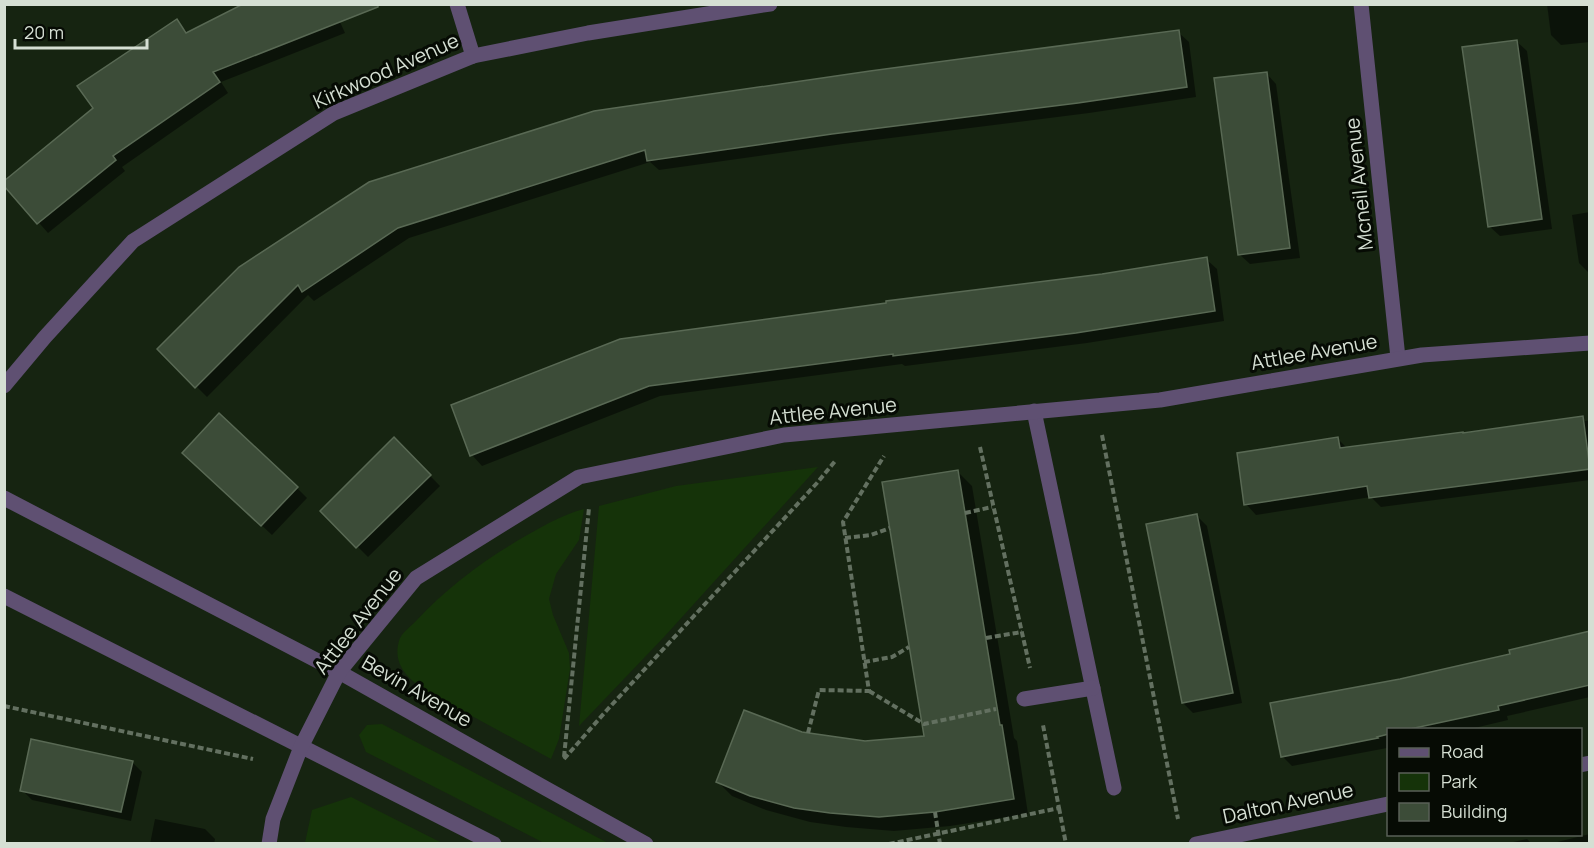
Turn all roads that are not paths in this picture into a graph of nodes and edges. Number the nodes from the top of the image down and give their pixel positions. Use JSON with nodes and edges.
{"nodes":[{"id":1,"x":457,"y":4,"type":"edge"},
{"id":2,"x":770,"y":4,"type":"edge"},
{"id":3,"x":1361,"y":4,"type":"edge"},
{"id":4,"x":473,"y":56,"type":"junction"},
{"id":5,"x":1590,"y":343,"type":"edge"},
{"id":6,"x":1398,"y":358,"type":"junction"},
{"id":7,"x":4,"y":387,"type":"edge"},
{"id":8,"x":1034,"y":411,"type":"junction"},
{"id":9,"x":4,"y":498,"type":"edge"},
{"id":10,"x":4,"y":596,"type":"edge"},
{"id":11,"x":339,"y":672,"type":"junction"},
{"id":12,"x":1093,"y":688,"type":"junction"},
{"id":13,"x":1024,"y":699,"type":"dead end"},
{"id":14,"x":301,"y":747,"type":"junction"},
{"id":15,"x":1114,"y":788,"type":"dead end"},
{"id":16,"x":1387,"y":804,"type":"edge"},
{"id":17,"x":269,"y":843,"type":"edge"},
{"id":18,"x":494,"y":843,"type":"edge"},
{"id":19,"x":646,"y":843,"type":"edge"},
{"id":20,"x":1196,"y":843,"type":"edge"}],
"edges":[{"from":1,"to":4,"type":"street"},
{"from":2,"to":4,"type":"street","name":"Kirkwood Avenue"},
{"from":3,"to":6,"type":"street","name":"Mcneil Avenue"},
{"from":4,"to":7,"type":"street","name":"Kirkwood Avenue"},
{"from":5,"to":6,"type":"street","name":"Attlee Avenue"},
{"from":6,"to":8,"type":"street","name":"Attlee Avenue"},
{"from":8,"to":11,"type":"street","name":"Attlee Avenue"},
{"from":8,"to":12,"type":"street"},
{"from":9,"to":11,"type":"street","name":"Bevin Avenue"},
{"from":10,"to":14,"type":"street"},
{"from":11,"to":14,"type":"street","name":"Attlee Avenue"},
{"from":11,"to":19,"type":"street","name":"Bevin Avenue"},
{"from":12,"to":13,"type":"street"},
{"from":12,"to":15,"type":"street"},
{"from":14,"to":17,"type":"street","name":"Attlee Avenue"},
{"from":14,"to":18,"type":"street"},
{"from":16,"to":20,"type":"street","name":"Dalton Avenue"}]}
